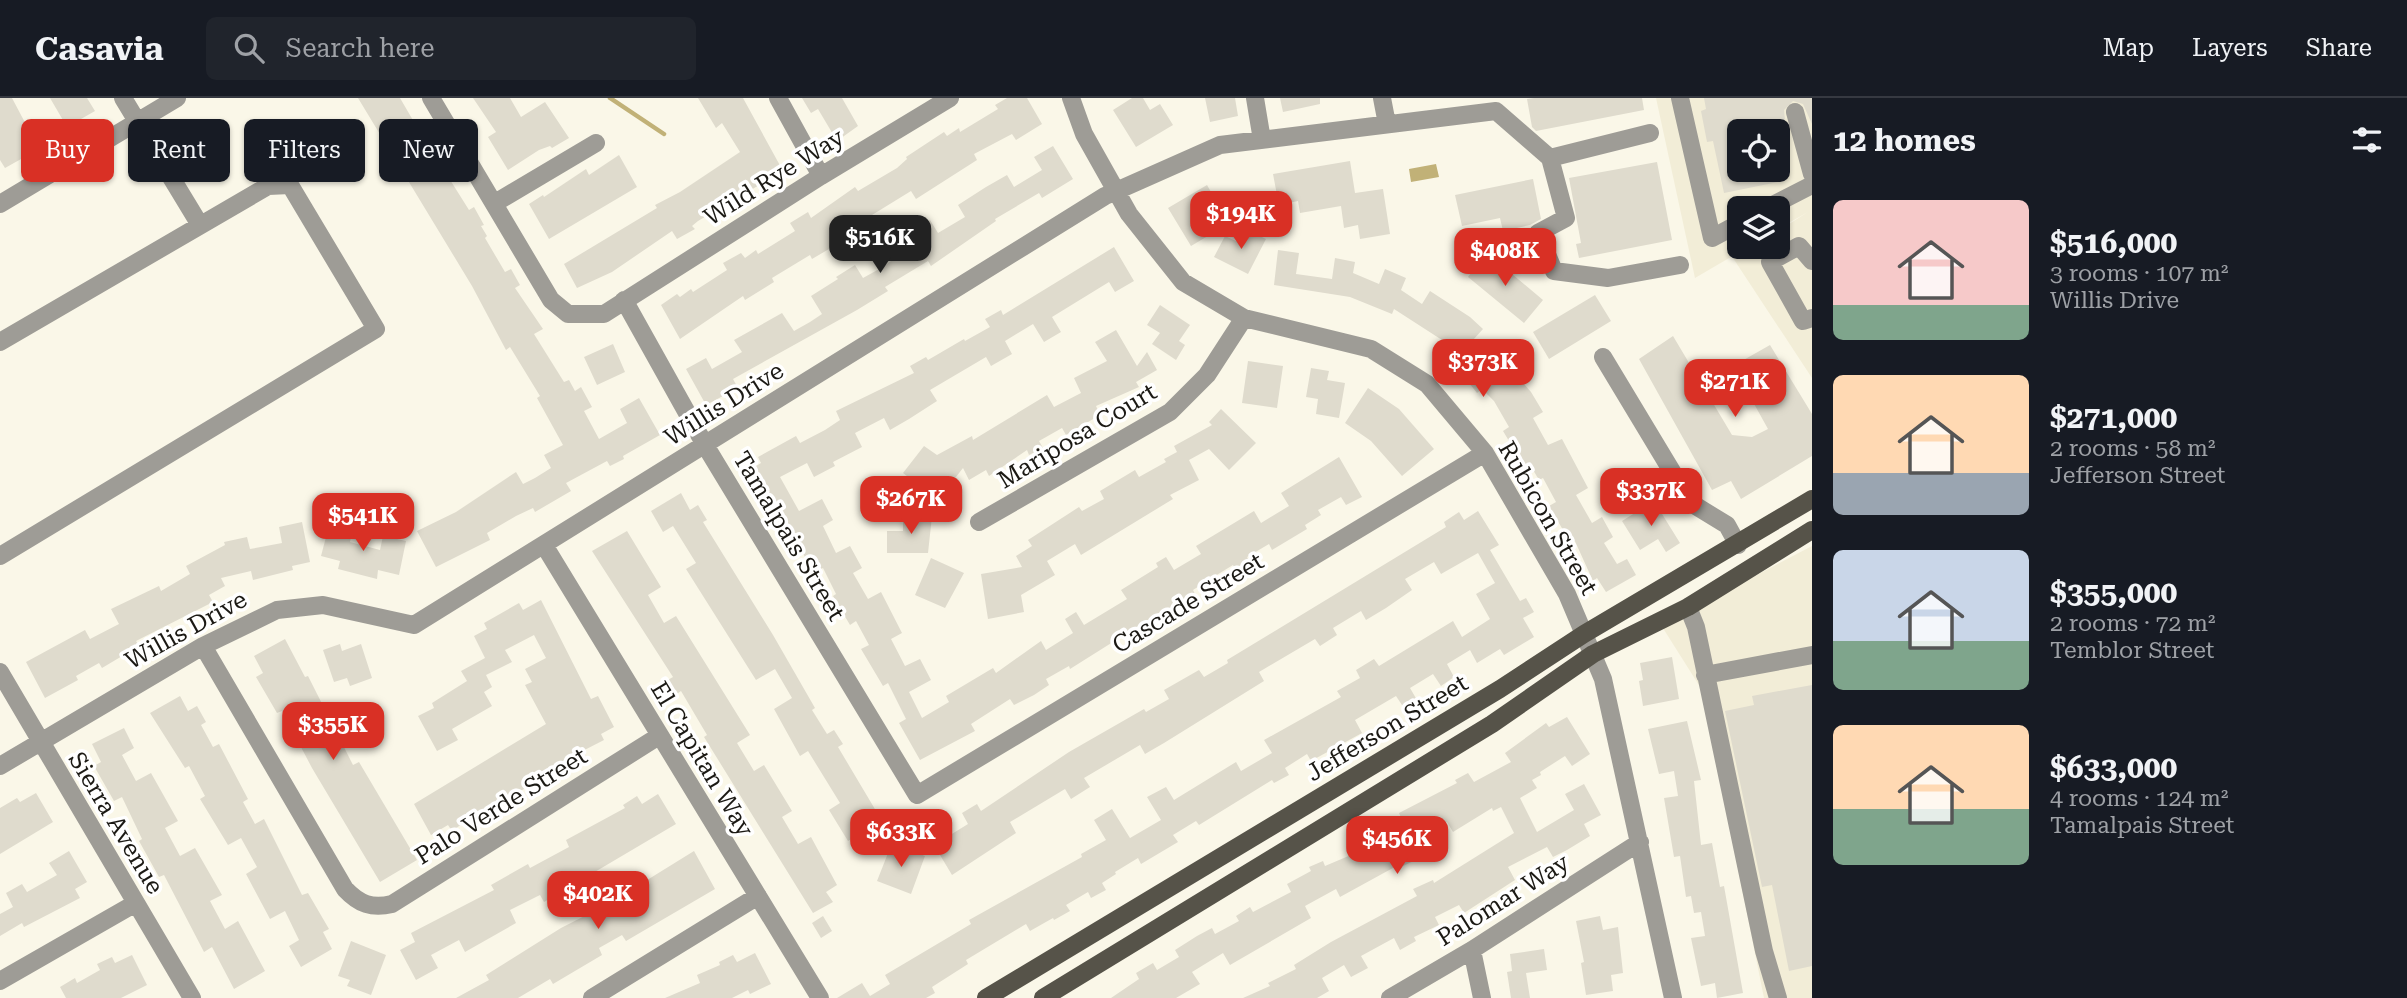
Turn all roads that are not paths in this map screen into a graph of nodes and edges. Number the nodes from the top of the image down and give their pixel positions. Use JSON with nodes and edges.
{"nodes":[{"id":1,"x":123,"y":98,"type":"edge"},
{"id":2,"x":177,"y":98,"type":"edge"},
{"id":3,"x":432,"y":98,"type":"edge"},
{"id":4,"x":778,"y":98,"type":"edge"},
{"id":5,"x":950,"y":98,"type":"edge"},
{"id":6,"x":1070,"y":98,"type":"edge"},
{"id":7,"x":1255,"y":98,"type":"edge"},
{"id":8,"x":1382,"y":98,"type":"edge"},
{"id":9,"x":1679,"y":98,"type":"edge"},
{"id":10,"x":1498,"y":104,"type":"edge"},
{"id":11,"x":1794,"y":104,"type":"edge"},
{"id":12,"x":136,"y":119,"type":"edge"},
{"id":13,"x":144,"y":119,"type":"edge"},
{"id":14,"x":1387,"y":124,"type":"junction"},
{"id":15,"x":128,"y":129,"type":"edge"},
{"id":16,"x":1650,"y":133,"type":"dead end"},
{"id":17,"x":1262,"y":140,"type":"junction"},
{"id":18,"x":596,"y":144,"type":"dead end"},
{"id":19,"x":1550,"y":158,"type":"junction"},
{"id":20,"x":1812,"y":174,"type":"edge"},
{"id":21,"x":821,"y":176,"type":"junction"},
{"id":22,"x":174,"y":182,"type":"edge"},
{"id":23,"x":1812,"y":185,"type":"edge"},
{"id":24,"x":1116,"y":191,"type":"junction"},
{"id":25,"x":1790,"y":196,"type":"edge"},
{"id":26,"x":2,"y":200,"type":"edge"},
{"id":27,"x":495,"y":203,"type":"junction"},
{"id":28,"x":200,"y":225,"type":"junction"},
{"id":29,"x":1727,"y":230,"type":"edge"},
{"id":30,"x":1812,"y":261,"type":"edge"},
{"id":31,"x":1679,"y":265,"type":"dead end"},
{"id":32,"x":624,"y":300,"type":"junction"},
{"id":33,"x":1244,"y":318,"type":"junction"},
{"id":34,"x":1812,"y":318,"type":"edge"},
{"id":35,"x":0,"y":342,"type":"edge"},
{"id":36,"x":1602,"y":357,"type":"dead end"},
{"id":37,"x":705,"y":445,"type":"junction"},
{"id":38,"x":1485,"y":453,"type":"junction"},
{"id":39,"x":1812,"y":499,"type":"edge"},
{"id":40,"x":979,"y":522,"type":"dead end"},
{"id":41,"x":1812,"y":530,"type":"edge"},
{"id":42,"x":544,"y":545,"type":"junction"},
{"id":43,"x":1738,"y":545,"type":"junction"},
{"id":44,"x":0,"y":556,"type":"edge"},
{"id":45,"x":1688,"y":607,"type":"junction"},
{"id":46,"x":1584,"y":634,"type":"junction"},
{"id":47,"x":203,"y":646,"type":"junction"},
{"id":48,"x":1593,"y":654,"type":"junction"},
{"id":49,"x":1812,"y":655,"type":"edge"},
{"id":50,"x":0,"y":672,"type":"edge"},
{"id":51,"x":1705,"y":674,"type":"junction"},
{"id":52,"x":659,"y":736,"type":"junction"},
{"id":53,"x":39,"y":742,"type":"junction"},
{"id":54,"x":0,"y":766,"type":"edge"},
{"id":55,"x":917,"y":795,"type":"joint"},
{"id":56,"x":1640,"y":842,"type":"junction"},
{"id":57,"x":758,"y":896,"type":"junction"},
{"id":58,"x":136,"y":903,"type":"junction"},
{"id":59,"x":1472,"y":950,"type":"junction"},
{"id":60,"x":0,"y":981,"type":"edge"},
{"id":61,"x":192,"y":998,"type":"edge"},
{"id":62,"x":592,"y":998,"type":"edge"},
{"id":63,"x":820,"y":998,"type":"edge"},
{"id":64,"x":986,"y":998,"type":"edge"},
{"id":65,"x":1043,"y":998,"type":"edge"},
{"id":66,"x":1390,"y":998,"type":"edge"},
{"id":67,"x":1482,"y":998,"type":"edge"},
{"id":68,"x":1673,"y":998,"type":"edge"},
{"id":69,"x":1778,"y":998,"type":"edge"}],
"edges":[{"from":1,"to":12,"type":"street"},
{"from":2,"to":13,"type":"street"},
{"from":3,"to":27,"type":"street","name":"Wild Rye Way"},
{"from":4,"to":21,"type":"street"},
{"from":5,"to":21,"type":"street","name":"Wild Rye Way"},
{"from":6,"to":24,"type":"street","name":"Rubicon Street"},
{"from":7,"to":17,"type":"street"},
{"from":8,"to":14,"type":"street"},
{"from":9,"to":29,"type":"street"},
{"from":10,"to":14,"type":"street","name":"Willis Drive"},
{"from":10,"to":19,"type":"street"},
{"from":11,"to":20,"type":"street"},
{"from":14,"to":17,"type":"street","name":"Willis Drive"},
{"from":15,"to":26,"type":"street"},
{"from":16,"to":19,"type":"street"},
{"from":17,"to":24,"type":"street","name":"Willis Drive"},
{"from":18,"to":27,"type":"street"},
{"from":19,"to":31,"type":"street"},
{"from":21,"to":32,"type":"street","name":"Wild Rye Way"},
{"from":22,"to":28,"type":"street"},
{"from":23,"to":25,"type":"street"},
{"from":24,"to":33,"type":"street","name":"Rubicon Street"},
{"from":24,"to":37,"type":"street","name":"Willis Drive"},
{"from":27,"to":32,"type":"street","name":"Wild Rye Way"},
{"from":28,"to":35,"type":"street"},
{"from":28,"to":44,"type":"street"},
{"from":30,"to":34,"type":"street"},
{"from":32,"to":37,"type":"street","name":"Tamalpais Street"},
{"from":33,"to":38,"type":"street","name":"Rubicon Street"},
{"from":33,"to":40,"type":"street","name":"Mariposa Court"},
{"from":36,"to":43,"type":"street"},
{"from":37,"to":42,"type":"street","name":"Willis Drive"},
{"from":37,"to":55,"type":"street","name":"Tamalpais Street"},
{"from":38,"to":46,"type":"street","name":"Rubicon Street"},
{"from":38,"to":55,"type":"street","name":"Cascade Street"},
{"from":39,"to":43,"type":"main road","name":"Jefferson Street"},
{"from":41,"to":45,"type":"main road","name":"Jefferson Street"},
{"from":42,"to":47,"type":"street","name":"Willis Drive"},
{"from":42,"to":52,"type":"street","name":"El Capitan Way"},
{"from":43,"to":46,"type":"main road","name":"Jefferson Street"},
{"from":45,"to":48,"type":"main road","name":"Jefferson Street"},
{"from":45,"to":51,"type":"street"},
{"from":46,"to":48,"type":"street","name":"Rubicon Street"},
{"from":46,"to":64,"type":"main road","name":"Jefferson Street"},
{"from":47,"to":52,"type":"street","name":"Palo Verde Street"},
{"from":47,"to":53,"type":"street","name":"Willis Drive"},
{"from":48,"to":56,"type":"street","name":"Rubicon Street"},
{"from":48,"to":65,"type":"main road","name":"Jefferson Street"},
{"from":49,"to":51,"type":"street"},
{"from":50,"to":53,"type":"street","name":"Sierra Avenue"},
{"from":51,"to":69,"type":"street"},
{"from":52,"to":57,"type":"street","name":"El Capitan Way"},
{"from":53,"to":54,"type":"street","name":"Willis Drive"},
{"from":53,"to":58,"type":"street","name":"Sierra Avenue"},
{"from":56,"to":59,"type":"street","name":"Palomar Way"},
{"from":56,"to":68,"type":"street","name":"Rubicon Street"},
{"from":57,"to":62,"type":"street"},
{"from":57,"to":63,"type":"street","name":"El Capitan Way"},
{"from":58,"to":60,"type":"street"},
{"from":58,"to":61,"type":"street","name":"Sierra Avenue"},
{"from":59,"to":66,"type":"street","name":"Palomar Way"},
{"from":59,"to":67,"type":"street"}]}
